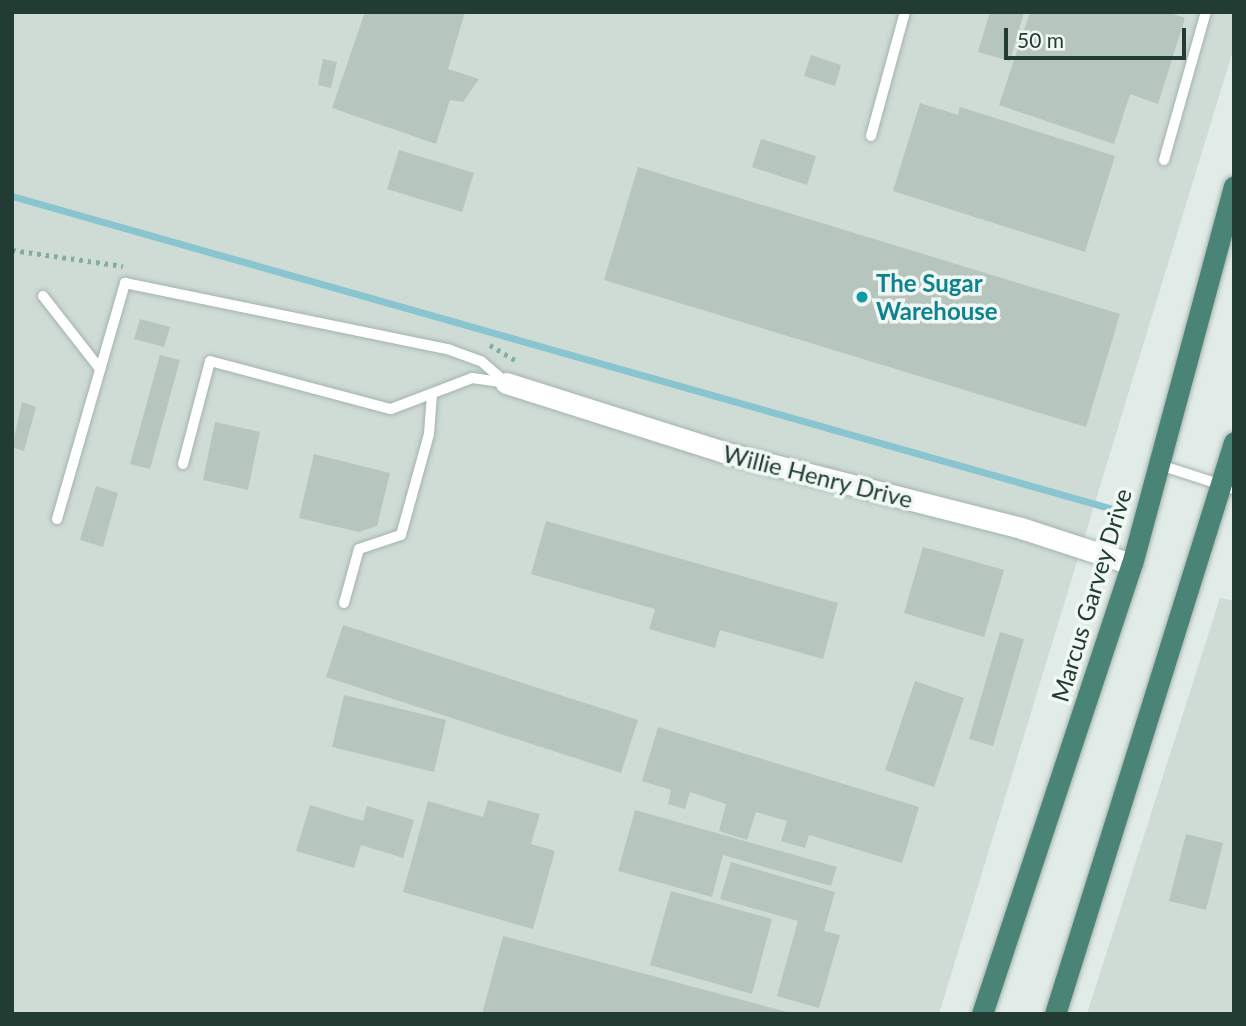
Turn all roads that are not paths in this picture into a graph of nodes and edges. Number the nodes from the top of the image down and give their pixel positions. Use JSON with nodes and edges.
{"nodes":[{"id":1,"x":905,"y":12,"type":"edge"},
{"id":2,"x":1206,"y":12,"type":"edge"},
{"id":3,"x":871,"y":136,"type":"dead end"},
{"id":4,"x":1164,"y":160,"type":"dead end"},
{"id":5,"x":1234,"y":187,"type":"edge"},
{"id":6,"x":43,"y":296,"type":"dead end"},
{"id":7,"x":100,"y":369,"type":"junction"},
{"id":8,"x":506,"y":383,"type":"junction"},
{"id":9,"x":432,"y":394,"type":"junction"},
{"id":10,"x":1234,"y":442,"type":"edge"},
{"id":11,"x":183,"y":464,"type":"dead end"},
{"id":12,"x":1157,"y":464,"type":"junction"},
{"id":13,"x":1228,"y":487,"type":"edge"},
{"id":14,"x":57,"y":519,"type":"dead end"},
{"id":15,"x":1132,"y":564,"type":"junction"},
{"id":16,"x":344,"y":603,"type":"dead end"},
{"id":17,"x":982,"y":1014,"type":"edge"},
{"id":18,"x":1055,"y":1014,"type":"edge"}],
"edges":[{"from":1,"to":3,"type":"lane"},
{"from":2,"to":4,"type":"lane"},
{"from":5,"to":12,"type":"highway","name":"Marcus Garvey Drive"},
{"from":6,"to":7,"type":"lane"},
{"from":7,"to":8,"type":"lane"},
{"from":7,"to":14,"type":"lane"},
{"from":8,"to":9,"type":"lane"},
{"from":8,"to":15,"type":"street","name":"Willie Henry Drive"},
{"from":9,"to":11,"type":"lane"},
{"from":9,"to":16,"type":"lane"},
{"from":10,"to":13,"type":"highway"},
{"from":12,"to":13,"type":"lane"},
{"from":12,"to":15,"type":"highway","name":"Marcus Garvey Drive"},
{"from":13,"to":18,"type":"highway"},
{"from":15,"to":17,"type":"highway","name":"Marcus Garvey Drive"}]}
